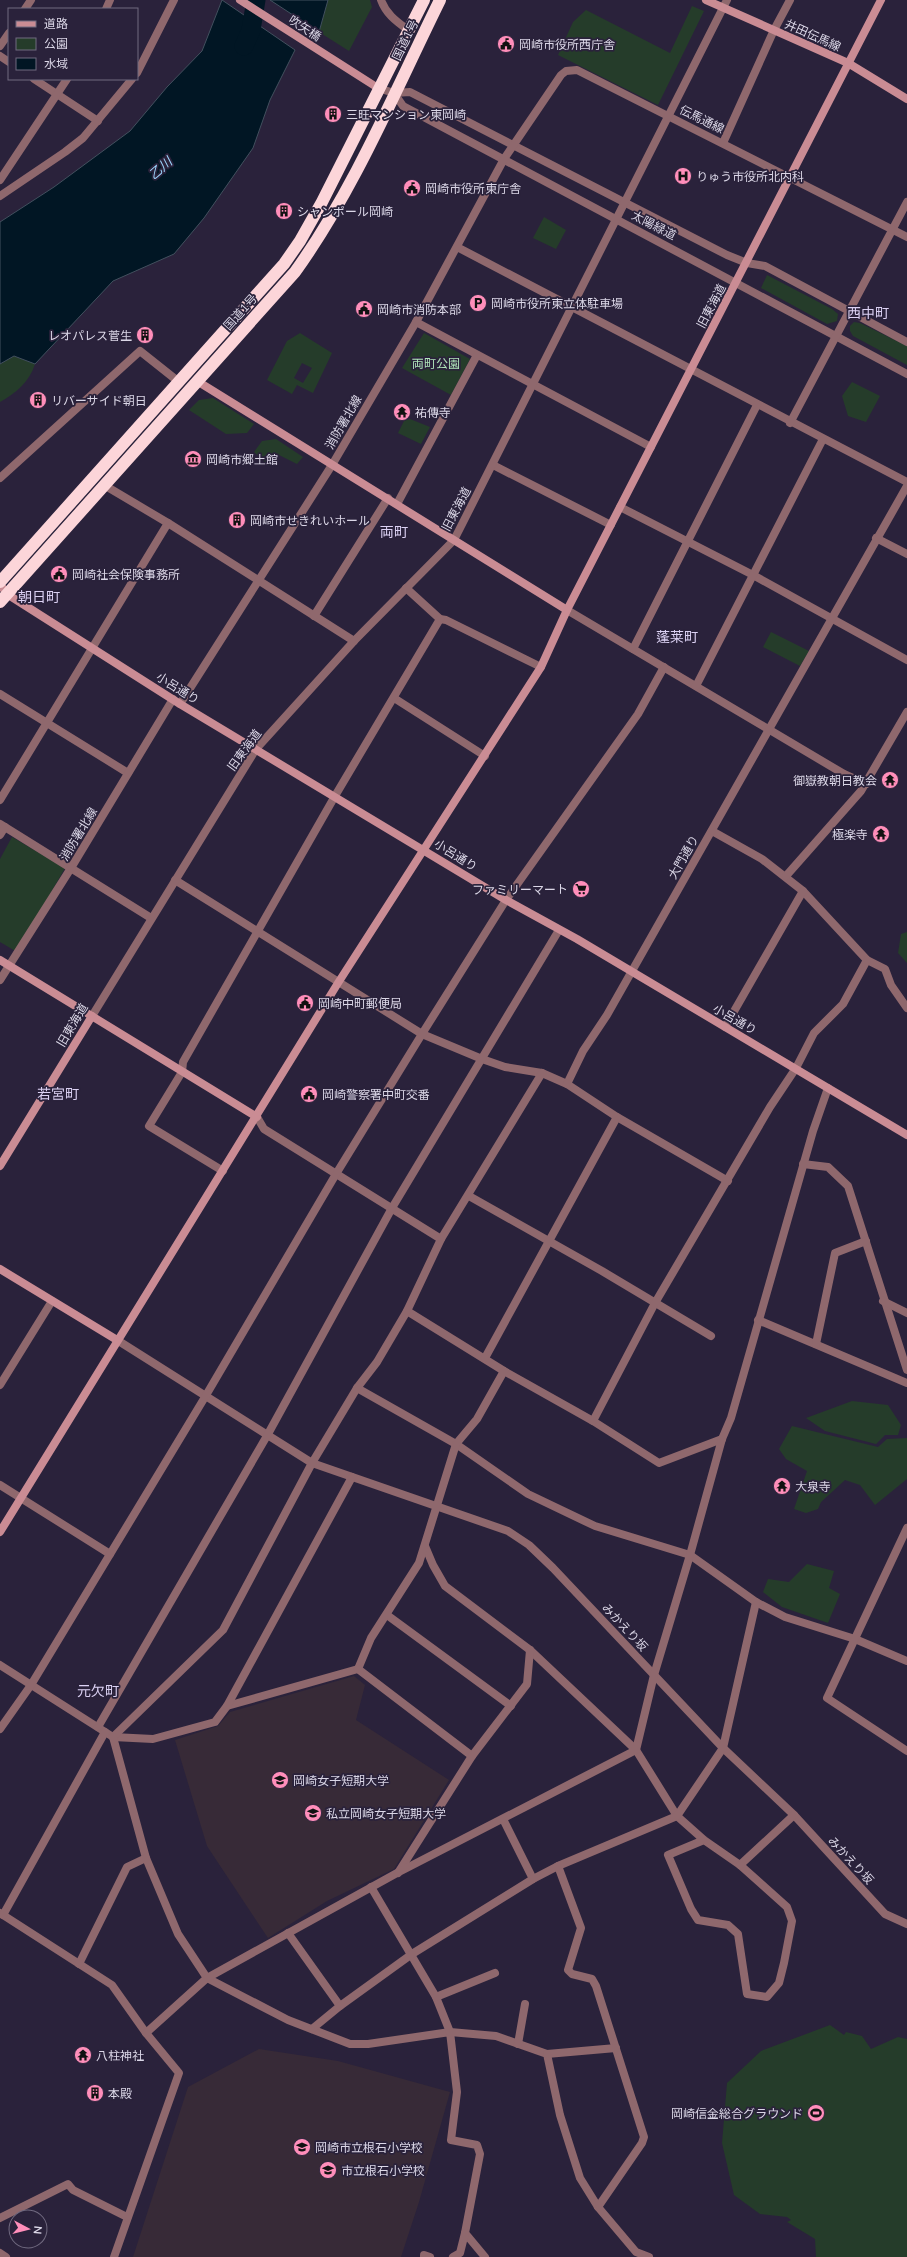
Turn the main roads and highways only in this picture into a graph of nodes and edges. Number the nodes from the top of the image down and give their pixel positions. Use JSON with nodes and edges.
{"nodes":[{"id":1,"x":424,"y":0,"type":"edge"},
{"id":2,"x":440,"y":0,"type":"edge"},
{"id":3,"x":2,"y":590,"type":"edge"}],
"edges":[{"from":1,"to":3,"type":"highway","name":"国道1号"},
{"from":2,"to":3,"type":"highway","name":"国道1号"}]}
